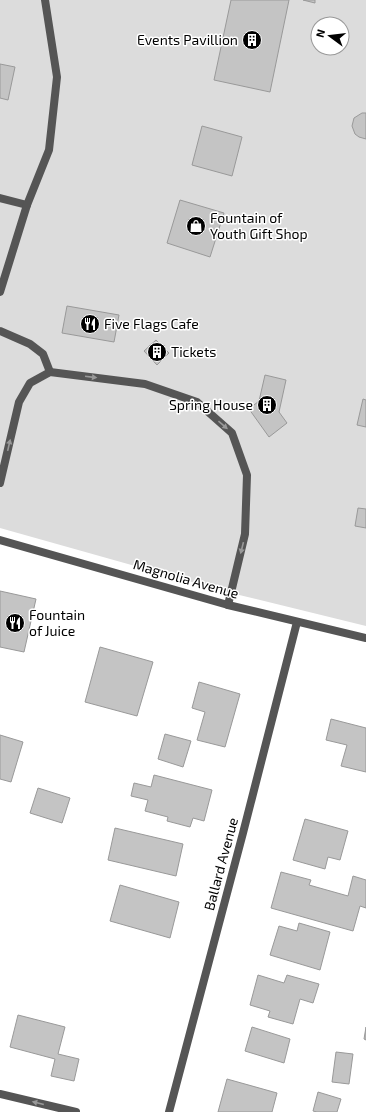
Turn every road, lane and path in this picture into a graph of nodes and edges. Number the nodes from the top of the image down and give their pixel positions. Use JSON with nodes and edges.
{"nodes":[{"id":1,"x":45,"y":0,"type":"edge"},
{"id":2,"x":0,"y":198,"type":"edge"},
{"id":3,"x":27,"y":205,"type":"junction"},
{"id":4,"x":0,"y":292,"type":"edge"},
{"id":5,"x":0,"y":331,"type":"edge"},
{"id":6,"x":50,"y":372,"type":"junction"},
{"id":7,"x":0,"y":483,"type":"edge"},
{"id":8,"x":0,"y":540,"type":"edge"},
{"id":9,"x":228,"y":605,"type":"junction"},
{"id":10,"x":297,"y":622,"type":"junction"},
{"id":11,"x":366,"y":638,"type":"edge"},
{"id":12,"x":0,"y":1094,"type":"edge"},
{"id":13,"x":76,"y":1112,"type":"edge"},
{"id":14,"x":169,"y":1112,"type":"edge"}],
"edges":[{"from":1,"to":3,"type":"street"},
{"from":2,"to":3,"type":"street"},
{"from":3,"to":4,"type":"street"},
{"from":5,"to":6,"type":"street"},
{"from":7,"to":6,"type":"street","one_way":true},
{"from":6,"to":9,"type":"street","one_way":true},
{"from":8,"to":9,"type":"street","name":"Magnolia Avenue"},
{"from":9,"to":10,"type":"street","name":"Magnolia Avenue"},
{"from":10,"to":11,"type":"street","name":"Magnolia Avenue"},
{"from":10,"to":14,"type":"street","name":"Ballard Avenue"},
{"from":13,"to":12,"type":"street","one_way":true}]}
